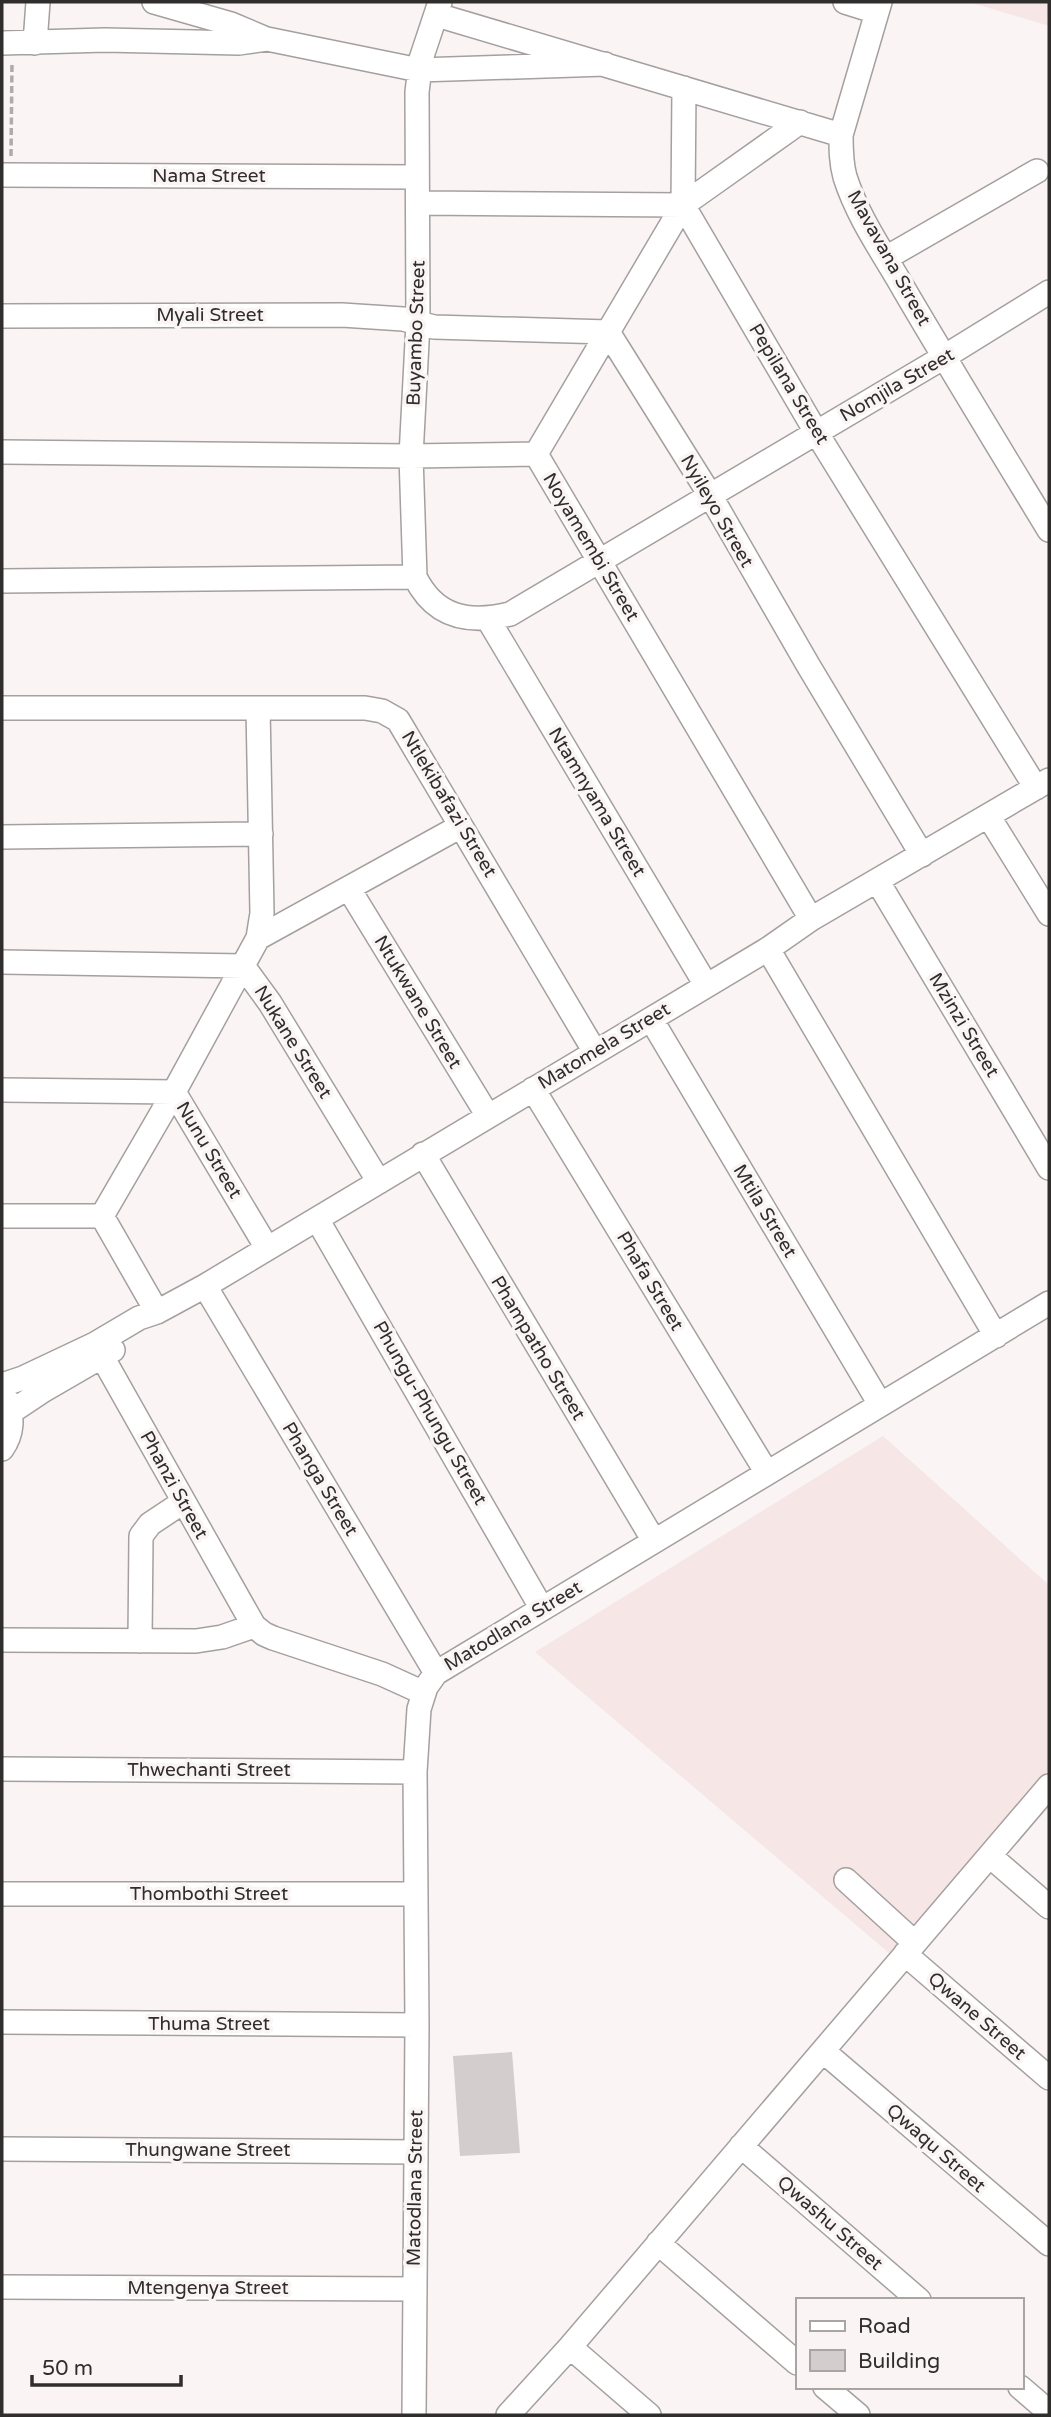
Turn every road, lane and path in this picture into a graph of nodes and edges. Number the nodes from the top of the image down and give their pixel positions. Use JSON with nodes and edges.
{"nodes":[{"id":1,"x":38,"y":2,"type":"edge"},
{"id":2,"x":154,"y":2,"type":"edge"},
{"id":3,"x":845,"y":2,"type":"edge"},
{"id":4,"x":878,"y":7,"type":"edge"},
{"id":5,"x":439,"y":8,"type":"edge"},
{"id":6,"x":267,"y":39,"type":"junction"},
{"id":7,"x":17,"y":43,"type":"edge"},
{"id":8,"x":605,"y":65,"type":"junction"},
{"id":9,"x":419,"y":70,"type":"junction"},
{"id":10,"x":684,"y":88,"type":"junction"},
{"id":11,"x":800,"y":122,"type":"junction"},
{"id":12,"x":841,"y":135,"type":"junction"},
{"id":13,"x":1037,"y":171,"type":"dead end"},
{"id":14,"x":6,"y":175,"type":"edge"},
{"id":15,"x":416,"y":177,"type":"junction"},
{"id":16,"x":418,"y":203,"type":"junction"},
{"id":17,"x":683,"y":205,"type":"junction"},
{"id":18,"x":886,"y":258,"type":"junction"},
{"id":19,"x":1049,"y":292,"type":"edge"},
{"id":20,"x":2,"y":316,"type":"edge"},
{"id":21,"x":418,"y":323,"type":"junction"},
{"id":22,"x":608,"y":332,"type":"junction"},
{"id":23,"x":944,"y":357,"type":"junction"},
{"id":24,"x":816,"y":432,"type":"junction"},
{"id":25,"x":2,"y":452,"type":"edge"},
{"id":26,"x":536,"y":454,"type":"junction"},
{"id":27,"x":411,"y":456,"type":"junction"},
{"id":28,"x":710,"y":495,"type":"junction"},
{"id":29,"x":1049,"y":530,"type":"edge"},
{"id":30,"x":599,"y":560,"type":"junction"},
{"id":31,"x":415,"y":577,"type":"junction"},
{"id":32,"x":2,"y":581,"type":"edge"},
{"id":33,"x":488,"y":619,"type":"junction"},
{"id":34,"x":2,"y":708,"type":"edge"},
{"id":35,"x":258,"y":708,"type":"junction"},
{"id":36,"x":1043,"y":784,"type":"edge"},
{"id":37,"x":989,"y":817,"type":"junction"},
{"id":38,"x":461,"y":826,"type":"junction"},
{"id":39,"x":261,"y":834,"type":"junction"},
{"id":40,"x":2,"y":837,"type":"edge"},
{"id":41,"x":922,"y":855,"type":"junction"},
{"id":42,"x":878,"y":881,"type":"junction"},
{"id":43,"x":349,"y":889,"type":"junction"},
{"id":44,"x":1049,"y":914,"type":"edge"},
{"id":45,"x":811,"y":919,"type":"junction"},
{"id":46,"x":258,"y":938,"type":"junction"},
{"id":47,"x":768,"y":949,"type":"junction"},
{"id":48,"x":2,"y":962,"type":"edge"},
{"id":49,"x":243,"y":965,"type":"junction"},
{"id":50,"x":706,"y":985,"type":"junction"},
{"id":51,"x":651,"y":1019,"type":"junction"},
{"id":52,"x":596,"y":1052,"type":"junction"},
{"id":53,"x":533,"y":1089,"type":"junction"},
{"id":54,"x":2,"y":1090,"type":"edge"},
{"id":55,"x":174,"y":1092,"type":"junction"},
{"id":56,"x":488,"y":1116,"type":"junction"},
{"id":57,"x":423,"y":1154,"type":"junction"},
{"id":58,"x":1049,"y":1168,"type":"edge"},
{"id":59,"x":379,"y":1182,"type":"junction"},
{"id":60,"x":2,"y":1216,"type":"edge"},
{"id":61,"x":317,"y":1219,"type":"junction"},
{"id":62,"x":106,"y":1224,"type":"junction"},
{"id":63,"x":267,"y":1248,"type":"junction"},
{"id":64,"x":205,"y":1286,"type":"junction"},
{"id":65,"x":1049,"y":1303,"type":"edge"},
{"id":66,"x":157,"y":1312,"type":"junction"},
{"id":67,"x":996,"y":1336,"type":"junction"},
{"id":68,"x":99,"y":1351,"type":"junction"},
{"id":69,"x":2,"y":1385,"type":"edge"},
{"id":70,"x":6,"y":1402,"type":"edge"},
{"id":71,"x":880,"y":1404,"type":"junction"},
{"id":72,"x":2,"y":1449,"type":"edge"},
{"id":73,"x":768,"y":1474,"type":"junction"},
{"id":74,"x":183,"y":1502,"type":"junction"},
{"id":75,"x":654,"y":1541,"type":"junction"},
{"id":76,"x":542,"y":1609,"type":"junction"},
{"id":77,"x":254,"y":1626,"type":"junction"},
{"id":78,"x":2,"y":1640,"type":"edge"},
{"id":79,"x":140,"y":1641,"type":"junction"},
{"id":80,"x":436,"y":1673,"type":"junction"},
{"id":81,"x":424,"y":1695,"type":"junction"},
{"id":82,"x":2,"y":1769,"type":"edge"},
{"id":83,"x":415,"y":1772,"type":"junction"},
{"id":84,"x":1049,"y":1786,"type":"edge"},
{"id":85,"x":990,"y":1856,"type":"junction"},
{"id":86,"x":846,"y":1880,"type":"dead end"},
{"id":87,"x":2,"y":1894,"type":"edge"},
{"id":88,"x":416,"y":1894,"type":"junction"},
{"id":89,"x":1049,"y":1907,"type":"edge"},
{"id":90,"x":910,"y":1948,"type":"junction"},
{"id":91,"x":2,"y":2022,"type":"edge"},
{"id":92,"x":417,"y":2025,"type":"junction"},
{"id":93,"x":823,"y":2051,"type":"junction"},
{"id":94,"x":1049,"y":2078,"type":"edge"},
{"id":95,"x":741,"y":2146,"type":"junction"},
{"id":96,"x":2,"y":2149,"type":"edge"},
{"id":97,"x":415,"y":2152,"type":"junction"},
{"id":98,"x":658,"y":2243,"type":"junction"},
{"id":99,"x":1049,"y":2244,"type":"edge"},
{"id":100,"x":2,"y":2287,"type":"edge"},
{"id":101,"x":414,"y":2288,"type":"junction"},
{"id":102,"x":917,"y":2298,"type":"edge"},
{"id":103,"x":570,"y":2347,"type":"junction"},
{"id":104,"x":796,"y":2362,"type":"edge"},
{"id":105,"x":827,"y":2389,"type":"edge"},
{"id":106,"x":1022,"y":2389,"type":"edge"},
{"id":107,"x":1049,"y":2413,"type":"edge"},
{"id":108,"x":414,"y":2415,"type":"edge"},
{"id":109,"x":508,"y":2415,"type":"edge"},
{"id":110,"x":649,"y":2415,"type":"edge"},
{"id":111,"x":858,"y":2415,"type":"edge"}],
"edges":[{"from":1,"to":7,"type":"street"},
{"from":2,"to":6,"type":"street"},
{"from":3,"to":4,"type":"street"},
{"from":4,"to":12,"type":"street","name":"Mavavana Street"},
{"from":5,"to":8,"type":"street"},
{"from":5,"to":9,"type":"street","name":"Buyambo Street"},
{"from":6,"to":7,"type":"street"},
{"from":6,"to":9,"type":"street"},
{"from":7,"to":14,"type":"path"},
{"from":8,"to":9,"type":"street"},
{"from":8,"to":10,"type":"street"},
{"from":9,"to":15,"type":"street","name":"Buyambo Street"},
{"from":10,"to":11,"type":"street"},
{"from":10,"to":17,"type":"street"},
{"from":11,"to":12,"type":"street"},
{"from":11,"to":17,"type":"street"},
{"from":12,"to":18,"type":"street","name":"Mavavana Street"},
{"from":13,"to":18,"type":"street"},
{"from":14,"to":15,"type":"street","name":"Nama Street"},
{"from":15,"to":16,"type":"street","name":"Buyambo Street"},
{"from":16,"to":17,"type":"street"},
{"from":16,"to":21,"type":"street","name":"Buyambo Street"},
{"from":17,"to":22,"type":"street"},
{"from":17,"to":24,"type":"street","name":"Pepilana Street"},
{"from":18,"to":23,"type":"street","name":"Mavavana Street"},
{"from":19,"to":23,"type":"street","name":"Nomjila Street"},
{"from":20,"to":21,"type":"street","name":"Myali Street"},
{"from":21,"to":22,"type":"street"},
{"from":21,"to":27,"type":"street","name":"Buyambo Street"},
{"from":22,"to":26,"type":"street"},
{"from":22,"to":28,"type":"street","name":"Nyileyo Street"},
{"from":23,"to":24,"type":"street","name":"Nomjila Street"},
{"from":23,"to":29,"type":"street","name":"Mavavana Street"},
{"from":24,"to":28,"type":"street","name":"Nomjila Street"},
{"from":24,"to":36,"type":"street","name":"Pepilana Street"},
{"from":25,"to":27,"type":"street","name":"Noyamembi Street"},
{"from":26,"to":27,"type":"street","name":"Noyamembi Street"},
{"from":26,"to":30,"type":"street","name":"Noyamembi Street"},
{"from":27,"to":31,"type":"street","name":"Buyambo Street"},
{"from":28,"to":30,"type":"street","name":"Nomjila Street"},
{"from":28,"to":41,"type":"street","name":"Nyileyo Street"},
{"from":30,"to":33,"type":"street","name":"Nomjila Street"},
{"from":30,"to":45,"type":"street","name":"Noyamembi Street"},
{"from":31,"to":32,"type":"street"},
{"from":31,"to":33,"type":"street"},
{"from":33,"to":50,"type":"street","name":"Ntamnyama Street"},
{"from":34,"to":35,"type":"street","name":"Ntlekibafazi Street"},
{"from":35,"to":38,"type":"street","name":"Ntlekibafazi Street"},
{"from":35,"to":39,"type":"street"},
{"from":36,"to":37,"type":"street","name":"Matomela Street"},
{"from":37,"to":41,"type":"street","name":"Matomela Street"},
{"from":37,"to":44,"type":"street"},
{"from":38,"to":43,"type":"street"},
{"from":38,"to":52,"type":"street","name":"Ntlekibafazi Street"},
{"from":39,"to":40,"type":"street"},
{"from":39,"to":46,"type":"street"},
{"from":41,"to":42,"type":"street","name":"Matomela Street"},
{"from":42,"to":45,"type":"street","name":"Matomela Street"},
{"from":42,"to":58,"type":"street","name":"Mzinzi Street"},
{"from":43,"to":46,"type":"street"},
{"from":43,"to":56,"type":"street","name":"Ntukwane Street"},
{"from":45,"to":47,"type":"street","name":"Matomela Street"},
{"from":46,"to":49,"type":"street"},
{"from":47,"to":50,"type":"street","name":"Matomela Street"},
{"from":47,"to":67,"type":"street"},
{"from":48,"to":49,"type":"street","name":"Nukane Street"},
{"from":49,"to":55,"type":"street"},
{"from":49,"to":59,"type":"street","name":"Nukane Street"},
{"from":50,"to":51,"type":"street","name":"Matomela Street"},
{"from":51,"to":52,"type":"street","name":"Matomela Street"},
{"from":51,"to":71,"type":"street","name":"Mtila Street"},
{"from":52,"to":53,"type":"street","name":"Matomela Street"},
{"from":53,"to":56,"type":"street","name":"Matomela Street"},
{"from":53,"to":73,"type":"street","name":"Phafa Street"},
{"from":54,"to":55,"type":"street","name":"Nunu Street"},
{"from":55,"to":62,"type":"street"},
{"from":55,"to":63,"type":"street","name":"Nunu Street"},
{"from":56,"to":57,"type":"street","name":"Matomela Street"},
{"from":57,"to":59,"type":"street","name":"Matomela Street"},
{"from":57,"to":75,"type":"street","name":"Phampatho Street"},
{"from":59,"to":61,"type":"street","name":"Matomela Street"},
{"from":60,"to":62,"type":"street"},
{"from":61,"to":63,"type":"street","name":"Matomela Street"},
{"from":61,"to":76,"type":"street","name":"Phungu-Phungu Street"},
{"from":62,"to":66,"type":"street"},
{"from":63,"to":64,"type":"street","name":"Matomela Street"},
{"from":64,"to":66,"type":"street","name":"Matomela Street"},
{"from":64,"to":80,"type":"street","name":"Phanga Street"},
{"from":65,"to":67,"type":"street","name":"Matodlana Street"},
{"from":66,"to":68,"type":"street","name":"Matomela Street"},
{"from":67,"to":71,"type":"street","name":"Matodlana Street"},
{"from":68,"to":69,"type":"street","name":"Matomela Street"},
{"from":68,"to":70,"type":"street","name":"Matomela Street"},
{"from":68,"to":74,"type":"street","name":"Phanzi Street"},
{"from":70,"to":72,"type":"street"},
{"from":71,"to":73,"type":"street","name":"Matodlana Street"},
{"from":73,"to":75,"type":"street","name":"Matodlana Street"},
{"from":74,"to":77,"type":"street","name":"Phanzi Street"},
{"from":74,"to":79,"type":"street"},
{"from":75,"to":76,"type":"street","name":"Matodlana Street"},
{"from":76,"to":80,"type":"street","name":"Matodlana Street"},
{"from":77,"to":79,"type":"street"},
{"from":77,"to":81,"type":"street"},
{"from":78,"to":79,"type":"street"},
{"from":80,"to":81,"type":"street","name":"Matodlana Street"},
{"from":81,"to":83,"type":"street","name":"Matodlana Street"},
{"from":82,"to":83,"type":"street","name":"Thwechanti Street"},
{"from":83,"to":88,"type":"street","name":"Matodlana Street"},
{"from":84,"to":85,"type":"street"},
{"from":85,"to":89,"type":"street"},
{"from":85,"to":90,"type":"street"},
{"from":86,"to":90,"type":"street","name":"Qwane Street"},
{"from":87,"to":88,"type":"street","name":"Thombothi Street"},
{"from":88,"to":92,"type":"street","name":"Matodlana Street"},
{"from":90,"to":93,"type":"street"},
{"from":90,"to":94,"type":"street","name":"Qwane Street"},
{"from":91,"to":92,"type":"street","name":"Thuma Street"},
{"from":92,"to":97,"type":"street","name":"Matodlana Street"},
{"from":93,"to":95,"type":"street"},
{"from":93,"to":99,"type":"street","name":"Qwaqu Street"},
{"from":95,"to":98,"type":"street"},
{"from":95,"to":102,"type":"street","name":"Qwashu Street"},
{"from":96,"to":97,"type":"street","name":"Thungwane Street"},
{"from":97,"to":101,"type":"street","name":"Matodlana Street"},
{"from":98,"to":103,"type":"street"},
{"from":98,"to":104,"type":"street"},
{"from":100,"to":101,"type":"street","name":"Mtengenya Street"},
{"from":101,"to":108,"type":"street","name":"Matodlana Street"},
{"from":103,"to":109,"type":"street"},
{"from":103,"to":110,"type":"street"},
{"from":105,"to":111,"type":"street"},
{"from":106,"to":107,"type":"street"}]}
